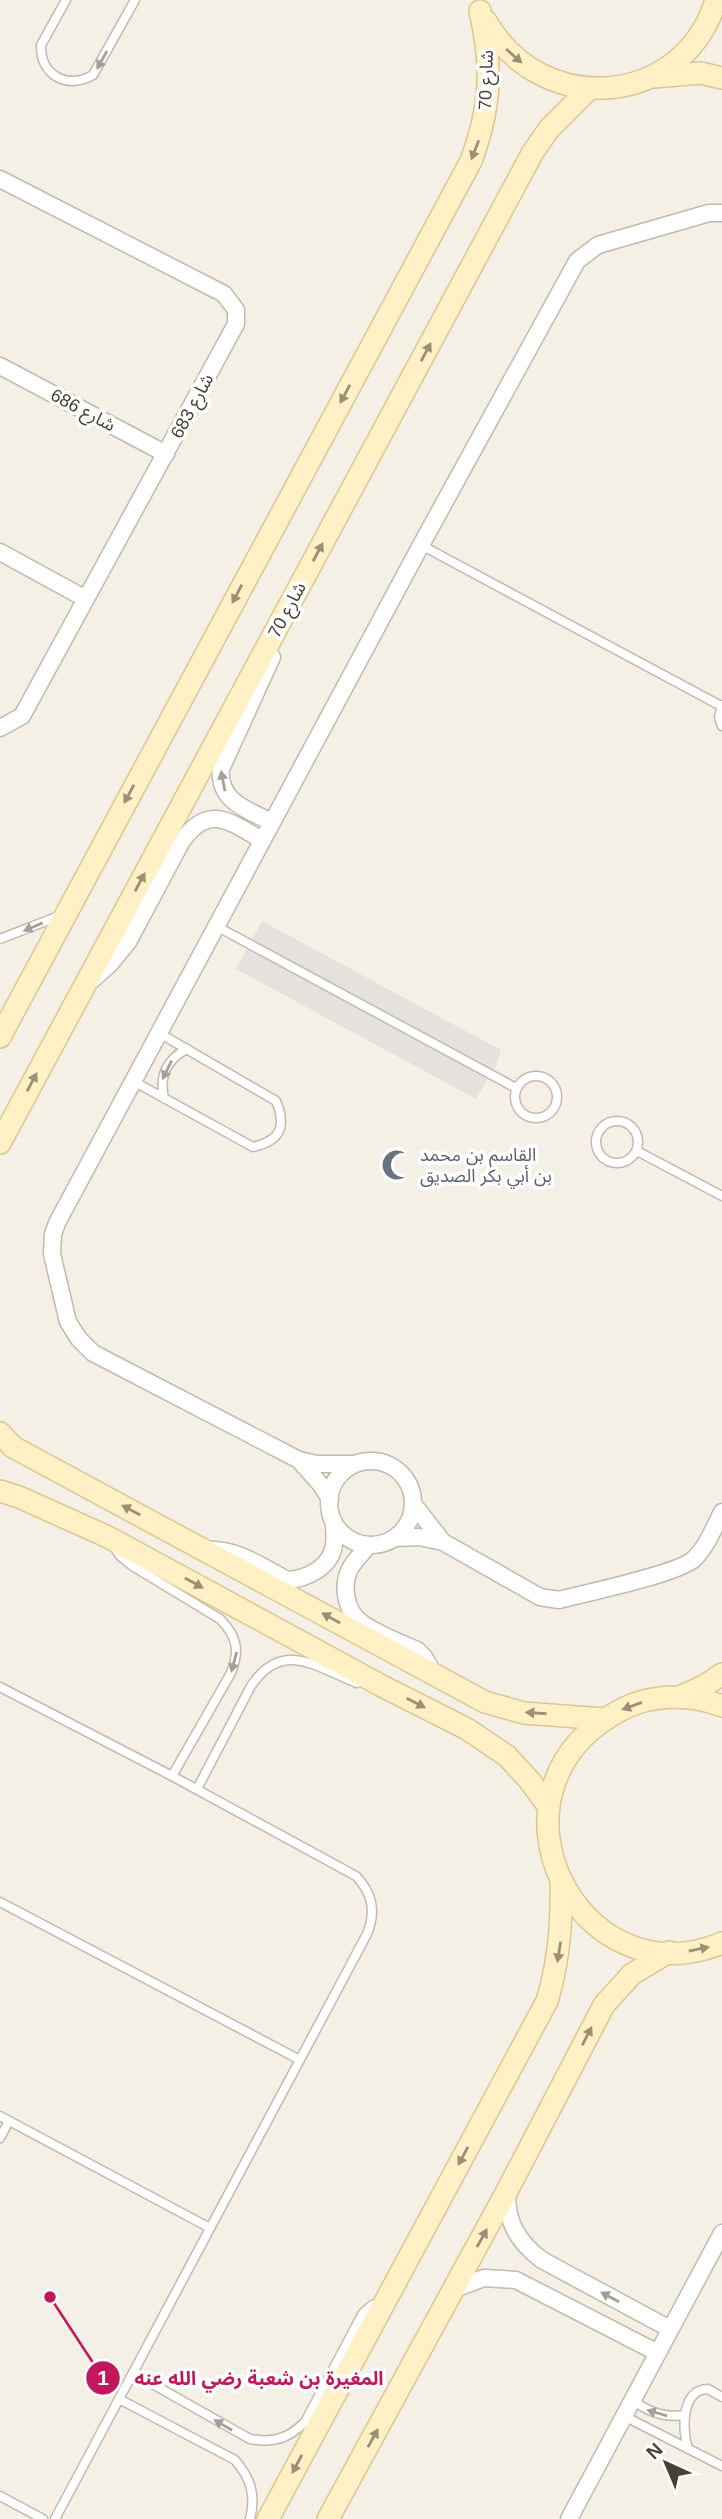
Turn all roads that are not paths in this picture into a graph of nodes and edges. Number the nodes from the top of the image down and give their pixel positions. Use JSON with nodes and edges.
{"nodes":[{"id":1,"x":66,"y":0,"type":"edge"},
{"id":2,"x":135,"y":0,"type":"edge"},
{"id":3,"x":716,"y":0,"type":"edge"},
{"id":4,"x":479,"y":5,"type":"edge"},
{"id":5,"x":649,"y":78,"type":"junction"},
{"id":6,"x":722,"y":78,"type":"edge"},
{"id":7,"x":589,"y":89,"type":"junction"},
{"id":8,"x":1,"y":180,"type":"edge"},
{"id":9,"x":722,"y":213,"type":"edge"},
{"id":10,"x":0,"y":366,"type":"edge"},
{"id":11,"x":166,"y":454,"type":"junction"},
{"id":12,"x":421,"y":545,"type":"junction"},
{"id":13,"x":0,"y":552,"type":"edge"},
{"id":14,"x":298,"y":590,"type":"junction"},
{"id":15,"x":86,"y":599,"type":"junction"},
{"id":16,"x":721,"y":705,"type":"edge"},
{"id":17,"x":722,"y":726,"type":"edge"},
{"id":18,"x":0,"y":728,"type":"edge"},
{"id":19,"x":272,"y":822,"type":"junction"},
{"id":20,"x":262,"y":840,"type":"junction"},
{"id":21,"x":65,"y":914,"type":"junction"},
{"id":22,"x":216,"y":926,"type":"junction"},
{"id":23,"x":0,"y":939,"type":"edge"},
{"id":24,"x":82,"y":989,"type":"junction"},
{"id":25,"x":159,"y":1033,"type":"junction"},
{"id":26,"x":0,"y":1037,"type":"edge"},
{"id":27,"x":187,"y":1049,"type":"junction"},
{"id":28,"x":133,"y":1081,"type":"junction"},
{"id":29,"x":516,"y":1088,"type":"junction"},
{"id":30,"x":164,"y":1098,"type":"junction"},
{"id":31,"x":0,"y":1143,"type":"edge"},
{"id":32,"x":637,"y":1151,"type":"junction"},
{"id":33,"x":722,"y":1196,"type":"edge"},
{"id":34,"x":0,"y":1433,"type":"edge"},
{"id":35,"x":299,"y":1460,"type":"junction"},
{"id":36,"x":355,"y":1464,"type":"junction"},
{"id":37,"x":0,"y":1491,"type":"edge"},
{"id":38,"x":330,"y":1499,"type":"junction"},
{"id":39,"x":414,"y":1505,"type":"junction"},
{"id":40,"x":722,"y":1512,"type":"edge"},
{"id":41,"x":334,"y":1522,"type":"junction"},
{"id":42,"x":108,"y":1536,"type":"junction"},
{"id":43,"x":395,"y":1538,"type":"junction"},
{"id":44,"x":443,"y":1542,"type":"junction"},
{"id":45,"x":369,"y":1545,"type":"junction"},
{"id":46,"x":206,"y":1550,"type":"junction"},
{"id":47,"x":722,"y":1674,"type":"edge"},
{"id":48,"x":435,"y":1675,"type":"junction"},
{"id":49,"x":382,"y":1686,"type":"junction"},
{"id":50,"x":0,"y":1687,"type":"edge"},
{"id":51,"x":680,"y":1697,"type":"junction"},
{"id":52,"x":722,"y":1706,"type":"edge"},
{"id":53,"x":604,"y":1719,"type":"junction"},
{"id":54,"x":172,"y":1776,"type":"junction"},
{"id":55,"x":197,"y":1789,"type":"junction"},
{"id":56,"x":549,"y":1807,"type":"junction"},
{"id":57,"x":561,"y":1884,"type":"junction"},
{"id":58,"x":0,"y":1902,"type":"edge"},
{"id":59,"x":722,"y":1943,"type":"edge"},
{"id":60,"x":669,"y":1952,"type":"junction"},
{"id":61,"x":300,"y":2060,"type":"junction"},
{"id":62,"x":0,"y":2116,"type":"edge"},
{"id":63,"x":9,"y":2121,"type":"junction"},
{"id":64,"x":0,"y":2138,"type":"edge"},
{"id":65,"x":507,"y":2191,"type":"junction"},
{"id":66,"x":210,"y":2228,"type":"junction"},
{"id":67,"x":722,"y":2233,"type":"edge"},
{"id":68,"x":454,"y":2289,"type":"junction"},
{"id":69,"x":384,"y":2303,"type":"junction"},
{"id":70,"x":670,"y":2329,"type":"junction"},
{"id":71,"x":658,"y":2353,"type":"junction"},
{"id":72,"x":133,"y":2373,"type":"junction"},
{"id":73,"x":722,"y":2398,"type":"edge"},
{"id":74,"x":119,"y":2399,"type":"junction"},
{"id":75,"x":633,"y":2400,"type":"junction"},
{"id":76,"x":685,"y":2415,"type":"junction"},
{"id":77,"x":624,"y":2417,"type":"junction"},
{"id":78,"x":688,"y":2449,"type":"junction"},
{"id":79,"x":722,"y":2466,"type":"edge"},
{"id":80,"x":0,"y":2496,"type":"edge"},
{"id":81,"x":43,"y":2519,"type":"edge"},
{"id":82,"x":55,"y":2519,"type":"edge"},
{"id":83,"x":250,"y":2519,"type":"edge"},
{"id":84,"x":268,"y":2519,"type":"edge"},
{"id":85,"x":328,"y":2519,"type":"edge"},
{"id":86,"x":569,"y":2519,"type":"edge"}],
"edges":[{"from":2,"to":1,"type":"lane","one_way":true},
{"from":3,"to":5,"type":"main road"},
{"from":4,"to":7,"type":"main road","one_way":true},
{"from":4,"to":21,"type":"main road","name":"شارع 70","one_way":true},
{"from":5,"to":6,"type":"main road"},
{"from":5,"to":7,"type":"main road"},
{"from":14,"to":7,"type":"main road","name":"شارع 70","one_way":true},
{"from":8,"to":11,"type":"street","name":"شارع 683"},
{"from":9,"to":12,"type":"street"},
{"from":10,"to":11,"type":"street","name":"شارع 686"},
{"from":11,"to":15,"type":"street","name":"شارع 683"},
{"from":12,"to":16,"type":"lane"},
{"from":12,"to":19,"type":"street"},
{"from":13,"to":15,"type":"street"},
{"from":19,"to":14,"type":"street","one_way":true},
{"from":24,"to":14,"type":"main road","name":"شارع 70","one_way":true},
{"from":15,"to":18,"type":"street","name":"شارع 683"},
{"from":16,"to":17,"type":"lane"},
{"from":19,"to":20,"type":"street"},
{"from":20,"to":22,"type":"street"},
{"from":20,"to":24,"type":"street"},
{"from":21,"to":23,"type":"lane","one_way":true},
{"from":21,"to":26,"type":"main road","name":"شارع 70"},
{"from":22,"to":25,"type":"street"},
{"from":22,"to":29,"type":"lane"},
{"from":31,"to":24,"type":"main road","name":"شارع 70","one_way":true},
{"from":25,"to":27,"type":"lane"},
{"from":25,"to":28,"type":"street"},
{"from":27,"to":30,"type":"lane","one_way":true},
{"from":27,"to":30,"type":"lane"},
{"from":28,"to":30,"type":"lane"},
{"from":28,"to":35,"type":"street"},
{"from":29,"to":29,"type":"lane"},
{"from":32,"to":32,"type":"lane"},
{"from":32,"to":33,"type":"lane"},
{"from":46,"to":34,"type":"main road","one_way":true},
{"from":35,"to":36,"type":"street"},
{"from":35,"to":38,"type":"street"},
{"from":36,"to":38,"type":"street"},
{"from":36,"to":39,"type":"street"},
{"from":37,"to":42,"type":"main road"},
{"from":38,"to":41,"type":"street"},
{"from":39,"to":43,"type":"street"},
{"from":39,"to":44,"type":"street"},
{"from":40,"to":44,"type":"street"},
{"from":41,"to":45,"type":"street"},
{"from":41,"to":46,"type":"street"},
{"from":42,"to":49,"type":"main road","one_way":true},
{"from":42,"to":54,"type":"lane","one_way":true},
{"from":43,"to":44,"type":"street"},
{"from":43,"to":45,"type":"street"},
{"from":45,"to":48,"type":"street"},
{"from":48,"to":46,"type":"main road","one_way":true},
{"from":47,"to":51,"type":"main road"},
{"from":53,"to":48,"type":"main road","one_way":true},
{"from":49,"to":55,"type":"lane"},
{"from":49,"to":56,"type":"main road","one_way":true},
{"from":50,"to":54,"type":"lane"},
{"from":51,"to":52,"type":"main road"},
{"from":51,"to":53,"type":"main road","one_way":true},
{"from":53,"to":56,"type":"main road"},
{"from":54,"to":55,"type":"lane"},
{"from":55,"to":61,"type":"lane"},
{"from":56,"to":57,"type":"main road"},
{"from":57,"to":60,"type":"main road"},
{"from":57,"to":69,"type":"main road","one_way":true},
{"from":58,"to":61,"type":"lane"},
{"from":60,"to":59,"type":"main road","one_way":true},
{"from":65,"to":60,"type":"main road","one_way":true},
{"from":61,"to":66,"type":"lane"},
{"from":62,"to":63,"type":"lane"},
{"from":63,"to":64,"type":"lane"},
{"from":63,"to":66,"type":"lane"},
{"from":68,"to":65,"type":"main road","one_way":true},
{"from":70,"to":65,"type":"street","one_way":true},
{"from":66,"to":72,"type":"lane"},
{"from":67,"to":70,"type":"street"},
{"from":68,"to":71,"type":"street"},
{"from":85,"to":68,"type":"main road","one_way":true},
{"from":69,"to":72,"type":"lane","one_way":true},
{"from":69,"to":84,"type":"main road","one_way":true},
{"from":70,"to":71,"type":"street"},
{"from":71,"to":75,"type":"street"},
{"from":72,"to":74,"type":"lane"},
{"from":73,"to":76,"type":"lane"},
{"from":74,"to":82,"type":"lane"},
{"from":74,"to":83,"type":"lane"},
{"from":76,"to":75,"type":"lane","one_way":true},
{"from":75,"to":77,"type":"street"},
{"from":76,"to":78,"type":"lane"},
{"from":77,"to":78,"type":"lane"},
{"from":77,"to":86,"type":"street"},
{"from":78,"to":79,"type":"lane"},
{"from":80,"to":81,"type":"lane"}]}
